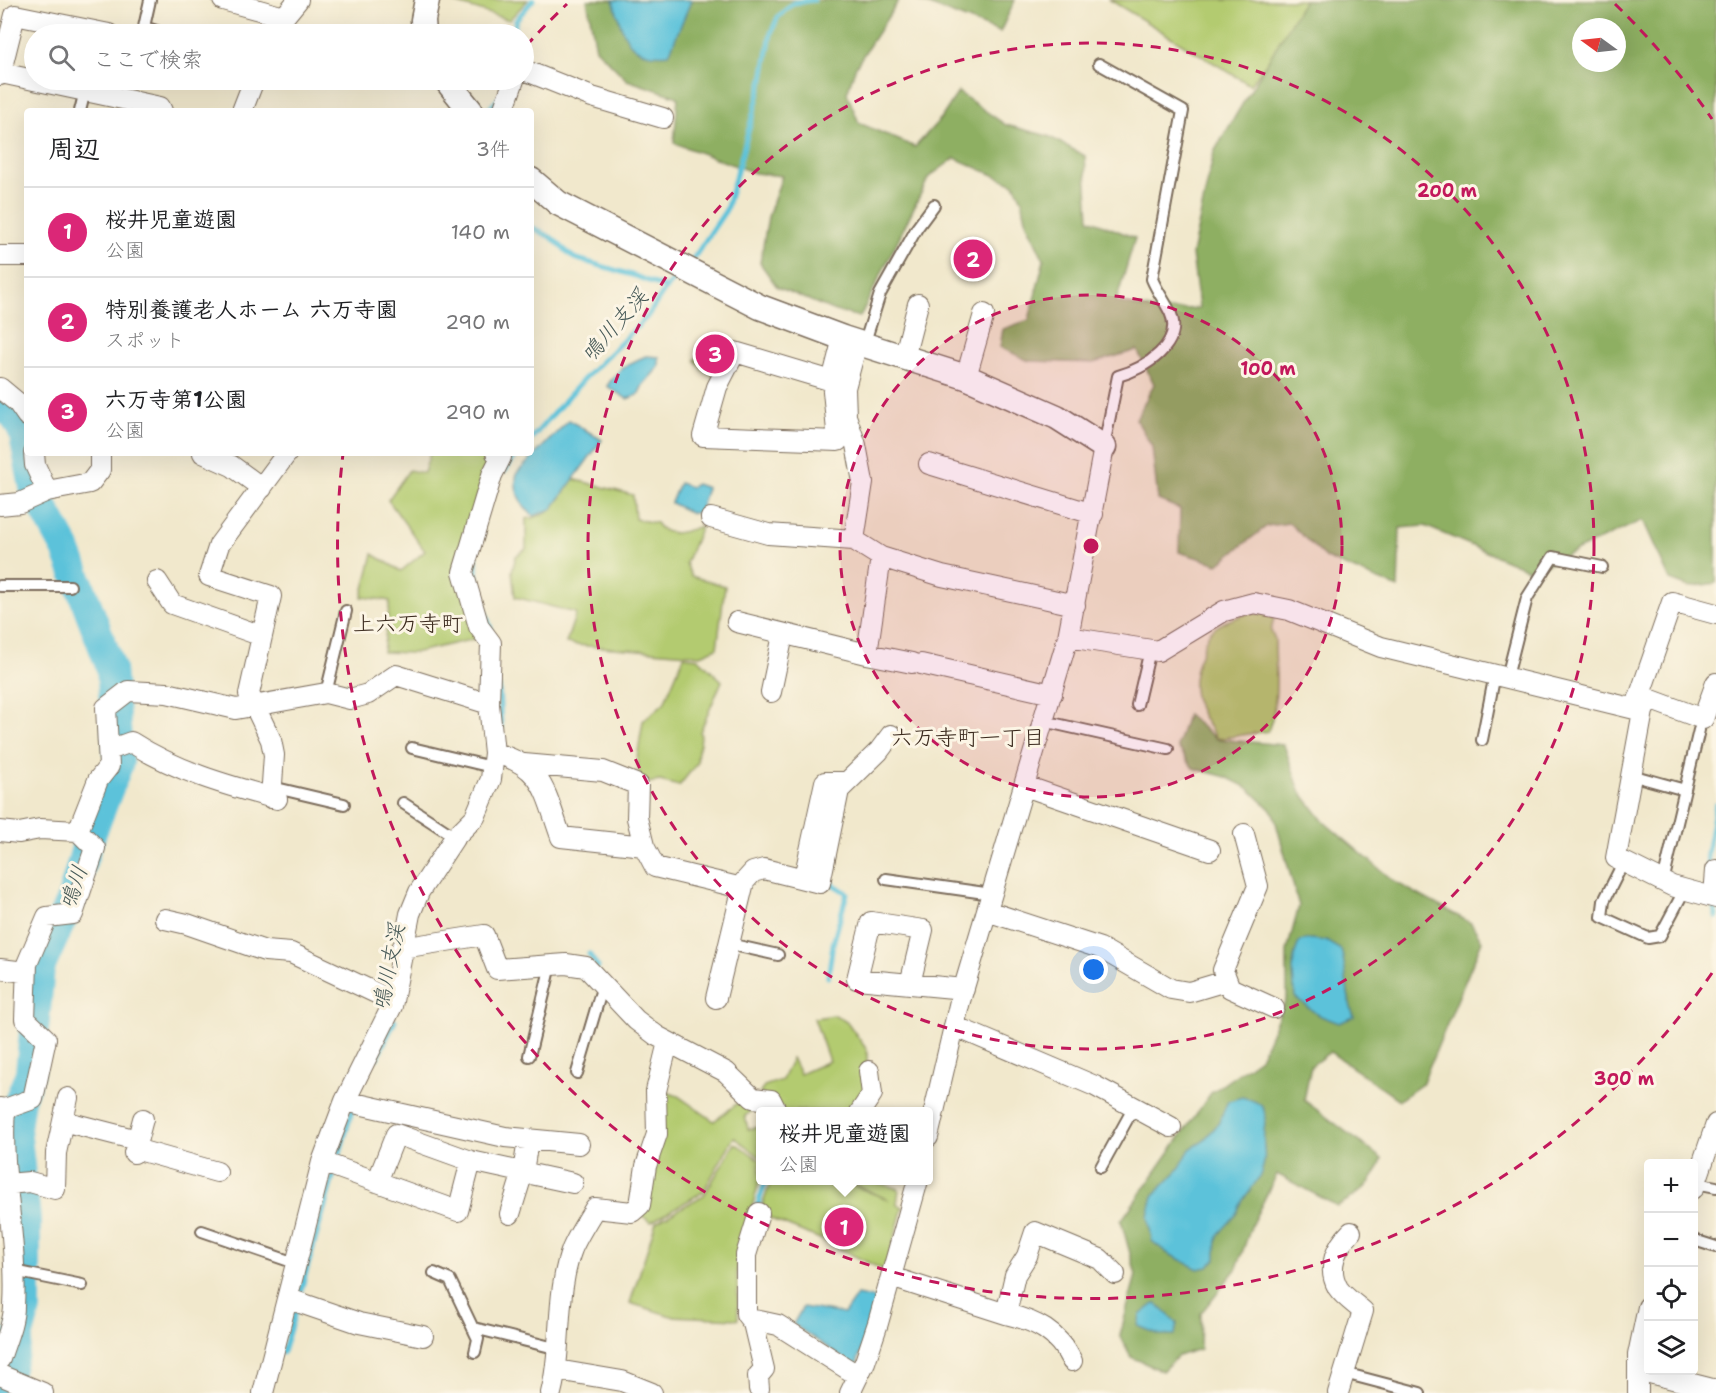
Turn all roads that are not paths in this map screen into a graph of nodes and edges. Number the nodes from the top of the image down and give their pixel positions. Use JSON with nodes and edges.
{"nodes":[{"id":1,"x":150,"y":0,"type":"edge"},
{"id":2,"x":223,"y":0,"type":"edge"},
{"id":3,"x":298,"y":0,"type":"edge"},
{"id":4,"x":428,"y":0,"type":"edge"},
{"id":5,"x":284,"y":17,"type":"junction"},
{"id":6,"x":60,"y":24,"type":"edge"},
{"id":7,"x":145,"y":24,"type":"edge"},
{"id":8,"x":280,"y":24,"type":"edge"},
{"id":9,"x":423,"y":24,"type":"edge"},
{"id":10,"x":1099,"y":64,"type":"dead end"},
{"id":11,"x":1,"y":74,"type":"edge"},
{"id":12,"x":534,"y":74,"type":"edge"},
{"id":13,"x":24,"y":77,"type":"edge"},
{"id":14,"x":93,"y":90,"type":"edge"},
{"id":15,"x":99,"y":90,"type":"edge"},
{"id":16,"x":250,"y":90,"type":"edge"},
{"id":17,"x":454,"y":90,"type":"edge"},
{"id":18,"x":511,"y":90,"type":"edge"},
{"id":19,"x":140,"y":107,"type":"edge"},
{"id":20,"x":82,"y":108,"type":"edge"},
{"id":21,"x":160,"y":108,"type":"edge"},
{"id":22,"x":243,"y":108,"type":"edge"},
{"id":23,"x":469,"y":108,"type":"edge"},
{"id":24,"x":505,"y":108,"type":"edge"},
{"id":25,"x":663,"y":118,"type":"dead end"},
{"id":26,"x":534,"y":183,"type":"edge"},
{"id":27,"x":934,"y":205,"type":"dead end"},
{"id":28,"x":0,"y":256,"type":"edge"},
{"id":29,"x":24,"y":256,"type":"edge"},
{"id":30,"x":918,"y":304,"type":"dead end"},
{"id":31,"x":984,"y":314,"type":"dead end"},
{"id":32,"x":855,"y":342,"type":"junction"},
{"id":33,"x":904,"y":358,"type":"junction"},
{"id":34,"x":966,"y":377,"type":"junction"},
{"id":35,"x":832,"y":381,"type":"junction"},
{"id":36,"x":0,"y":388,"type":"edge"},
{"id":37,"x":24,"y":412,"type":"edge"},
{"id":38,"x":1104,"y":447,"type":"junction"},
{"id":39,"x":34,"y":456,"type":"edge"},
{"id":40,"x":100,"y":456,"type":"edge"},
{"id":41,"x":211,"y":456,"type":"edge"},
{"id":42,"x":285,"y":456,"type":"edge"},
{"id":43,"x":499,"y":456,"type":"edge"},
{"id":44,"x":929,"y":464,"type":"dead end"},
{"id":45,"x":262,"y":488,"type":"junction"},
{"id":46,"x":41,"y":494,"type":"junction"},
{"id":47,"x":0,"y":505,"type":"edge"},
{"id":48,"x":1093,"y":514,"type":"junction"},
{"id":49,"x":711,"y":518,"type":"dead end"},
{"id":50,"x":854,"y":540,"type":"junction"},
{"id":51,"x":881,"y":557,"type":"junction"},
{"id":52,"x":1602,"y":567,"type":"dead end"},
{"id":53,"x":157,"y":581,"type":"dead end"},
{"id":54,"x":70,"y":585,"type":"dead end"},
{"id":55,"x":0,"y":586,"type":"edge"},
{"id":56,"x":1075,"y":604,"type":"junction"},
{"id":57,"x":346,"y":611,"type":"dead end"},
{"id":58,"x":1716,"y":614,"type":"edge"},
{"id":59,"x":737,"y":622,"type":"dead end"},
{"id":60,"x":783,"y":635,"type":"junction"},
{"id":61,"x":262,"y":636,"type":"junction"},
{"id":62,"x":1068,"y":637,"type":"junction"},
{"id":63,"x":1150,"y":650,"type":"junction"},
{"id":64,"x":867,"y":654,"type":"junction"},
{"id":65,"x":1501,"y":675,"type":"junction"},
{"id":66,"x":1716,"y":682,"type":"edge"},
{"id":67,"x":771,"y":692,"type":"dead end"},
{"id":68,"x":327,"y":693,"type":"junction"},
{"id":69,"x":1052,"y":694,"type":"junction"},
{"id":70,"x":489,"y":704,"type":"junction"},
{"id":71,"x":1137,"y":705,"type":"dead end"},
{"id":72,"x":255,"y":707,"type":"junction"},
{"id":73,"x":1639,"y":710,"type":"junction"},
{"id":74,"x":1043,"y":722,"type":"junction"},
{"id":75,"x":1699,"y":730,"type":"dead end"},
{"id":76,"x":891,"y":735,"type":"dead end"},
{"id":77,"x":1482,"y":741,"type":"dead end"},
{"id":78,"x":412,"y":748,"type":"dead end"},
{"id":79,"x":1168,"y":749,"type":"dead end"},
{"id":80,"x":110,"y":750,"type":"junction"},
{"id":81,"x":501,"y":762,"type":"junction"},
{"id":82,"x":1631,"y":775,"type":"junction"},
{"id":83,"x":1025,"y":786,"type":"junction"},
{"id":84,"x":1685,"y":790,"type":"junction"},
{"id":85,"x":273,"y":795,"type":"junction"},
{"id":86,"x":403,"y":803,"type":"dead end"},
{"id":87,"x":344,"y":804,"type":"dead end"},
{"id":88,"x":0,"y":831,"type":"edge"},
{"id":89,"x":78,"y":831,"type":"junction"},
{"id":90,"x":1244,"y":834,"type":"dead end"},
{"id":91,"x":455,"y":837,"type":"junction"},
{"id":92,"x":644,"y":846,"type":"junction"},
{"id":93,"x":1210,"y":850,"type":"dead end"},
{"id":94,"x":1624,"y":861,"type":"junction"},
{"id":95,"x":1716,"y":870,"type":"edge"},
{"id":96,"x":886,"y":879,"type":"dead end"},
{"id":97,"x":1663,"y":882,"type":"junction"},
{"id":98,"x":742,"y":888,"type":"junction"},
{"id":99,"x":1704,"y":894,"type":"edge"},
{"id":100,"x":989,"y":903,"type":"junction"},
{"id":101,"x":165,"y":919,"type":"dead end"},
{"id":102,"x":729,"y":944,"type":"junction"},
{"id":103,"x":409,"y":947,"type":"junction"},
{"id":104,"x":778,"y":956,"type":"dead end"},
{"id":105,"x":551,"y":965,"type":"junction"},
{"id":106,"x":0,"y":969,"type":"edge"},
{"id":107,"x":26,"y":972,"type":"junction"},
{"id":108,"x":1226,"y":981,"type":"junction"},
{"id":109,"x":910,"y":984,"type":"dead end"},
{"id":110,"x":604,"y":985,"type":"junction"},
{"id":111,"x":964,"y":989,"type":"junction"},
{"id":112,"x":716,"y":998,"type":"dead end"},
{"id":113,"x":393,"y":1001,"type":"junction"},
{"id":114,"x":1274,"y":1008,"type":"dead end"},
{"id":115,"x":954,"y":1026,"type":"junction"},
{"id":116,"x":668,"y":1042,"type":"junction"},
{"id":117,"x":529,"y":1056,"type":"dead end"},
{"id":118,"x":869,"y":1071,"type":"dead end"},
{"id":119,"x":576,"y":1074,"type":"dead end"},
{"id":120,"x":68,"y":1098,"type":"dead end"},
{"id":121,"x":353,"y":1102,"type":"junction"},
{"id":122,"x":766,"y":1103,"type":"edge"},
{"id":123,"x":863,"y":1107,"type":"edge"},
{"id":124,"x":1134,"y":1107,"type":"junction"},
{"id":125,"x":4,"y":1109,"type":"edge"},
{"id":126,"x":933,"y":1116,"type":"edge"},
{"id":127,"x":143,"y":1119,"type":"dead end"},
{"id":128,"x":63,"y":1121,"type":"junction"},
{"id":129,"x":1716,"y":1124,"type":"edge"},
{"id":130,"x":1171,"y":1127,"type":"dead end"},
{"id":131,"x":528,"y":1140,"type":"junction"},
{"id":132,"x":579,"y":1144,"type":"dead end"},
{"id":133,"x":135,"y":1150,"type":"junction"},
{"id":134,"x":471,"y":1161,"type":"junction"},
{"id":135,"x":324,"y":1162,"type":"junction"},
{"id":136,"x":1101,"y":1167,"type":"dead end"},
{"id":137,"x":216,"y":1172,"type":"dead end"},
{"id":138,"x":523,"y":1172,"type":"junction"},
{"id":139,"x":1698,"y":1176,"type":"edge"},
{"id":140,"x":377,"y":1182,"type":"junction"},
{"id":141,"x":573,"y":1183,"type":"dead end"},
{"id":142,"x":8,"y":1184,"type":"junction"},
{"id":143,"x":917,"y":1185,"type":"edge"},
{"id":144,"x":1698,"y":1185,"type":"edge"},
{"id":145,"x":1716,"y":1187,"type":"edge"},
{"id":146,"x":759,"y":1213,"type":"dead end"},
{"id":147,"x":510,"y":1214,"type":"dead end"},
{"id":148,"x":202,"y":1231,"type":"dead end"},
{"id":149,"x":1351,"y":1232,"type":"dead end"},
{"id":150,"x":1698,"y":1241,"type":"edge"},
{"id":151,"x":7,"y":1247,"type":"edge"},
{"id":152,"x":1716,"y":1247,"type":"edge"},
{"id":153,"x":298,"y":1264,"type":"junction"},
{"id":154,"x":23,"y":1272,"type":"junction"},
{"id":155,"x":434,"y":1273,"type":"dead end"},
{"id":156,"x":1115,"y":1274,"type":"dead end"},
{"id":157,"x":891,"y":1277,"type":"junction"},
{"id":158,"x":82,"y":1285,"type":"dead end"},
{"id":159,"x":296,"y":1301,"type":"junction"},
{"id":160,"x":1006,"y":1314,"type":"junction"},
{"id":161,"x":750,"y":1319,"type":"junction"},
{"id":162,"x":1645,"y":1321,"type":"edge"},
{"id":163,"x":474,"y":1328,"type":"junction"},
{"id":164,"x":423,"y":1336,"type":"dead end"},
{"id":165,"x":559,"y":1349,"type":"junction"},
{"id":166,"x":475,"y":1352,"type":"dead end"},
{"id":167,"x":0,"y":1359,"type":"edge"},
{"id":168,"x":1072,"y":1361,"type":"dead end"},
{"id":169,"x":557,"y":1370,"type":"junction"},
{"id":170,"x":1638,"y":1370,"type":"junction"},
{"id":171,"x":1344,"y":1373,"type":"junction"},
{"id":172,"x":7,"y":1378,"type":"edge"},
{"id":173,"x":854,"y":1384,"type":"edge"},
{"id":174,"x":1716,"y":1390,"type":"edge"},
{"id":175,"x":754,"y":1392,"type":"edge"},
{"id":176,"x":43,"y":1393,"type":"edge"},
{"id":177,"x":263,"y":1393,"type":"edge"},
{"id":178,"x":551,"y":1393,"type":"edge"},
{"id":179,"x":652,"y":1393,"type":"edge"},
{"id":180,"x":1338,"y":1393,"type":"edge"},
{"id":181,"x":1420,"y":1393,"type":"edge"},
{"id":182,"x":1638,"y":1393,"type":"edge"}],
"edges":[{"from":1,"to":7,"type":"lane"},
{"from":2,"to":5,"type":"street"},
{"from":3,"to":5,"type":"street"},
{"from":4,"to":9,"type":"street"},
{"from":5,"to":8,"type":"street"},
{"from":6,"to":11,"type":"street"},
{"from":10,"to":38,"type":"lane"},
{"from":11,"to":13,"type":"street"},
{"from":12,"to":25,"type":"street"},
{"from":14,"to":20,"type":"lane"},
{"from":15,"to":19,"type":"street"},
{"from":16,"to":22,"type":"street"},
{"from":17,"to":23,"type":"street"},
{"from":18,"to":24,"type":"street"},
{"from":19,"to":21,"type":"street"},
{"from":26,"to":32,"type":"street"},
{"from":27,"to":32,"type":"lane"},
{"from":28,"to":29,"type":"street"},
{"from":30,"to":33,"type":"street"},
{"from":31,"to":34,"type":"street"},
{"from":32,"to":33,"type":"street"},
{"from":32,"to":35,"type":"street"},
{"from":32,"to":50,"type":"street"},
{"from":33,"to":34,"type":"street"},
{"from":34,"to":38,"type":"street"},
{"from":35,"to":35,"type":"street"},
{"from":36,"to":37,"type":"street"},
{"from":38,"to":48,"type":"street"},
{"from":39,"to":46,"type":"street"},
{"from":40,"to":46,"type":"street"},
{"from":41,"to":45,"type":"street"},
{"from":42,"to":45,"type":"street"},
{"from":43,"to":70,"type":"street"},
{"from":44,"to":48,"type":"street"},
{"from":45,"to":61,"type":"street"},
{"from":46,"to":47,"type":"street"},
{"from":48,"to":56,"type":"street"},
{"from":49,"to":50,"type":"street"},
{"from":50,"to":51,"type":"street"},
{"from":51,"to":56,"type":"street"},
{"from":51,"to":64,"type":"street"},
{"from":52,"to":65,"type":"lane"},
{"from":53,"to":61,"type":"street"},
{"from":54,"to":55,"type":"lane"},
{"from":56,"to":62,"type":"street"},
{"from":57,"to":68,"type":"lane"},
{"from":58,"to":73,"type":"street"},
{"from":59,"to":60,"type":"street"},
{"from":60,"to":64,"type":"street"},
{"from":60,"to":67,"type":"street"},
{"from":61,"to":72,"type":"street"},
{"from":62,"to":63,"type":"street"},
{"from":62,"to":69,"type":"street"},
{"from":63,"to":65,"type":"street"},
{"from":63,"to":71,"type":"lane"},
{"from":64,"to":69,"type":"street"},
{"from":65,"to":73,"type":"street"},
{"from":65,"to":77,"type":"lane"},
{"from":66,"to":73,"type":"street"},
{"from":68,"to":70,"type":"street"},
{"from":68,"to":72,"type":"street"},
{"from":69,"to":74,"type":"street"},
{"from":70,"to":81,"type":"street"},
{"from":72,"to":80,"type":"street"},
{"from":72,"to":85,"type":"street"},
{"from":73,"to":82,"type":"street"},
{"from":74,"to":79,"type":"lane"},
{"from":74,"to":83,"type":"street"},
{"from":75,"to":84,"type":"lane"},
{"from":76,"to":98,"type":"street"},
{"from":78,"to":81,"type":"lane"},
{"from":80,"to":85,"type":"street"},
{"from":80,"to":89,"type":"street"},
{"from":81,"to":91,"type":"street"},
{"from":81,"to":92,"type":"street"},
{"from":81,"to":92,"type":"street"},
{"from":82,"to":84,"type":"lane"},
{"from":82,"to":94,"type":"street"},
{"from":83,"to":93,"type":"street"},
{"from":83,"to":100,"type":"street"},
{"from":84,"to":97,"type":"lane"},
{"from":85,"to":87,"type":"lane"},
{"from":86,"to":91,"type":"lane"},
{"from":88,"to":89,"type":"street"},
{"from":89,"to":107,"type":"street"},
{"from":90,"to":108,"type":"street"},
{"from":91,"to":103,"type":"street"},
{"from":92,"to":98,"type":"street"},
{"from":94,"to":97,"type":"street"},
{"from":94,"to":99,"type":"lane"},
{"from":95,"to":99,"type":"street"},
{"from":96,"to":100,"type":"lane"},
{"from":97,"to":99,"type":"street"},
{"from":98,"to":102,"type":"street"},
{"from":100,"to":108,"type":"street"},
{"from":100,"to":111,"type":"street"},
{"from":101,"to":113,"type":"street"},
{"from":102,"to":104,"type":"lane"},
{"from":102,"to":112,"type":"street"},
{"from":103,"to":105,"type":"street"},
{"from":103,"to":113,"type":"street"},
{"from":105,"to":110,"type":"street"},
{"from":105,"to":117,"type":"lane"},
{"from":106,"to":107,"type":"street"},
{"from":107,"to":125,"type":"street"},
{"from":108,"to":114,"type":"street"},
{"from":109,"to":111,"type":"street"},
{"from":110,"to":116,"type":"street"},
{"from":110,"to":119,"type":"lane"},
{"from":111,"to":115,"type":"street"},
{"from":113,"to":121,"type":"street"},
{"from":115,"to":124,"type":"street"},
{"from":115,"to":126,"type":"street"},
{"from":116,"to":122,"type":"street"},
{"from":116,"to":165,"type":"street"},
{"from":118,"to":123,"type":"street"},
{"from":120,"to":128,"type":"street"},
{"from":121,"to":131,"type":"street"},
{"from":121,"to":135,"type":"street"},
{"from":124,"to":130,"type":"street"},
{"from":124,"to":136,"type":"lane"},
{"from":125,"to":142,"type":"street"},
{"from":127,"to":133,"type":"street"},
{"from":128,"to":133,"type":"street"},
{"from":128,"to":142,"type":"street"},
{"from":129,"to":139,"type":"street"},
{"from":131,"to":132,"type":"street"},
{"from":131,"to":138,"type":"street"},
{"from":133,"to":137,"type":"street"},
{"from":134,"to":138,"type":"street"},
{"from":134,"to":140,"type":"street"},
{"from":134,"to":140,"type":"street"},
{"from":135,"to":140,"type":"street"},
{"from":135,"to":153,"type":"street"},
{"from":138,"to":141,"type":"street"},
{"from":138,"to":147,"type":"street"},
{"from":142,"to":151,"type":"street"},
{"from":143,"to":157,"type":"street"},
{"from":144,"to":145,"type":"lane"},
{"from":146,"to":161,"type":"street"},
{"from":148,"to":153,"type":"lane"},
{"from":149,"to":171,"type":"street"},
{"from":150,"to":152,"type":"lane"},
{"from":151,"to":154,"type":"street"},
{"from":153,"to":159,"type":"street"},
{"from":154,"to":158,"type":"lane"},
{"from":154,"to":167,"type":"street"},
{"from":155,"to":163,"type":"lane"},
{"from":156,"to":160,"type":"street"},
{"from":157,"to":160,"type":"street"},
{"from":157,"to":173,"type":"street"},
{"from":159,"to":164,"type":"street"},
{"from":159,"to":177,"type":"street"},
{"from":160,"to":168,"type":"street"},
{"from":161,"to":173,"type":"street"},
{"from":161,"to":175,"type":"street"},
{"from":162,"to":170,"type":"street"},
{"from":163,"to":165,"type":"lane"},
{"from":163,"to":166,"type":"lane"},
{"from":165,"to":169,"type":"street"},
{"from":169,"to":178,"type":"street"},
{"from":169,"to":179,"type":"street"},
{"from":170,"to":174,"type":"street"},
{"from":170,"to":182,"type":"street"},
{"from":171,"to":180,"type":"street"},
{"from":171,"to":181,"type":"lane"},
{"from":172,"to":176,"type":"street"}]}
